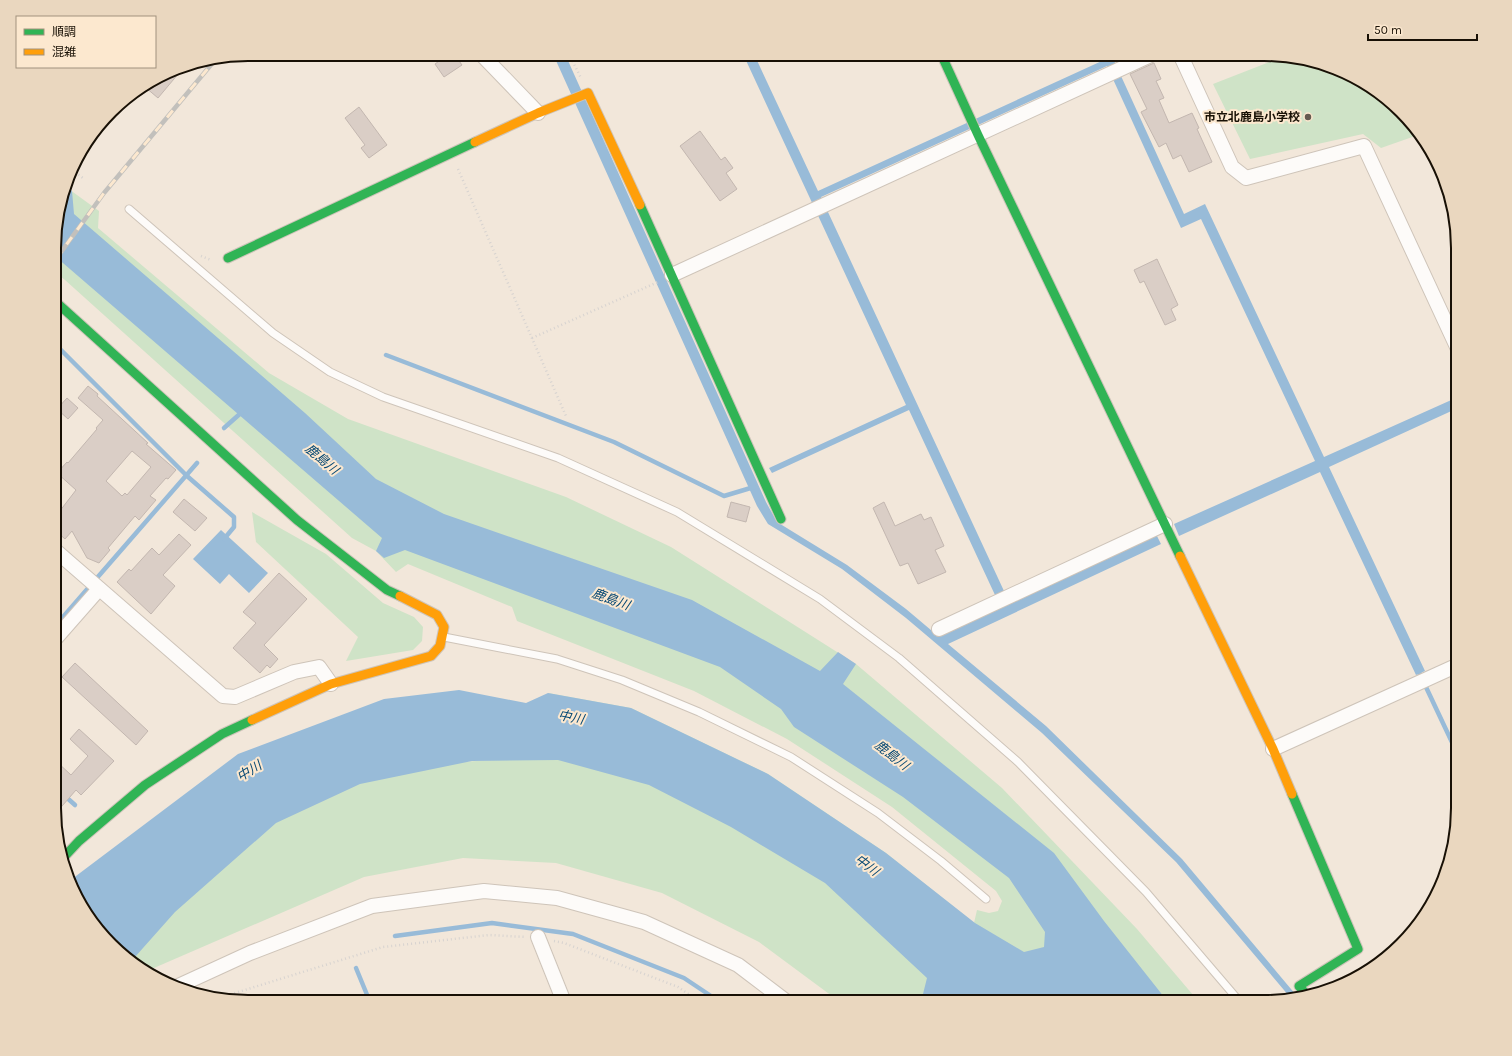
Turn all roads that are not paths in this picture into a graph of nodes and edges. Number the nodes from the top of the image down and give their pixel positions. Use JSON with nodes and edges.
{"nodes":[{"id":1,"x":488,"y":61,"type":"edge"},
{"id":2,"x":944,"y":61,"type":"edge"},
{"id":3,"x":1139,"y":61,"type":"edge"},
{"id":4,"x":1183,"y":61,"type":"edge"},
{"id":5,"x":538,"y":113,"type":"junction"},
{"id":6,"x":978,"y":135,"type":"junction"},
{"id":7,"x":129,"y":209,"type":"dead end"},
{"id":8,"x":228,"y":258,"type":"dead end"},
{"id":9,"x":672,"y":275,"type":"junction"},
{"id":10,"x":61,"y":307,"type":"edge"},
{"id":11,"x":1451,"y":334,"type":"edge"},
{"id":12,"x":781,"y":519,"type":"dead end"},
{"id":13,"x":1165,"y":524,"type":"junction"},
{"id":14,"x":61,"y":555,"type":"edge"},
{"id":15,"x":99,"y":588,"type":"junction"},
{"id":16,"x":939,"y":628,"type":"dead end"},
{"id":17,"x":61,"y":632,"type":"edge"},
{"id":18,"x":442,"y":637,"type":"junction"},
{"id":19,"x":1451,"y":668,"type":"edge"},
{"id":20,"x":331,"y":684,"type":"junction"},
{"id":21,"x":1273,"y":749,"type":"junction"},
{"id":22,"x":67,"y":854,"type":"edge"},
{"id":23,"x":986,"y":899,"type":"dead end"},
{"id":24,"x":538,"y":937,"type":"road end"},
{"id":25,"x":184,"y":984,"type":"edge"},
{"id":26,"x":1302,"y":991,"type":"edge"},
{"id":27,"x":561,"y":995,"type":"edge"},
{"id":28,"x":778,"y":995,"type":"edge"},
{"id":29,"x":1234,"y":995,"type":"edge"}],
"edges":[{"from":1,"to":5,"type":"street"},
{"from":2,"to":6,"type":"street"},
{"from":3,"to":6,"type":"street"},
{"from":4,"to":11,"type":"street"},
{"from":5,"to":8,"type":"street"},
{"from":5,"to":9,"type":"street"},
{"from":6,"to":9,"type":"street"},
{"from":6,"to":13,"type":"street"},
{"from":7,"to":29,"type":"lane"},
{"from":9,"to":12,"type":"street"},
{"from":10,"to":18,"type":"street"},
{"from":13,"to":16,"type":"street"},
{"from":13,"to":21,"type":"street"},
{"from":14,"to":15,"type":"street"},
{"from":15,"to":17,"type":"street"},
{"from":15,"to":20,"type":"street"},
{"from":18,"to":20,"type":"street"},
{"from":18,"to":23,"type":"lane"},
{"from":19,"to":21,"type":"street"},
{"from":20,"to":22,"type":"street"},
{"from":21,"to":26,"type":"street"},
{"from":24,"to":27,"type":"street"},
{"from":25,"to":28,"type":"street"}]}
